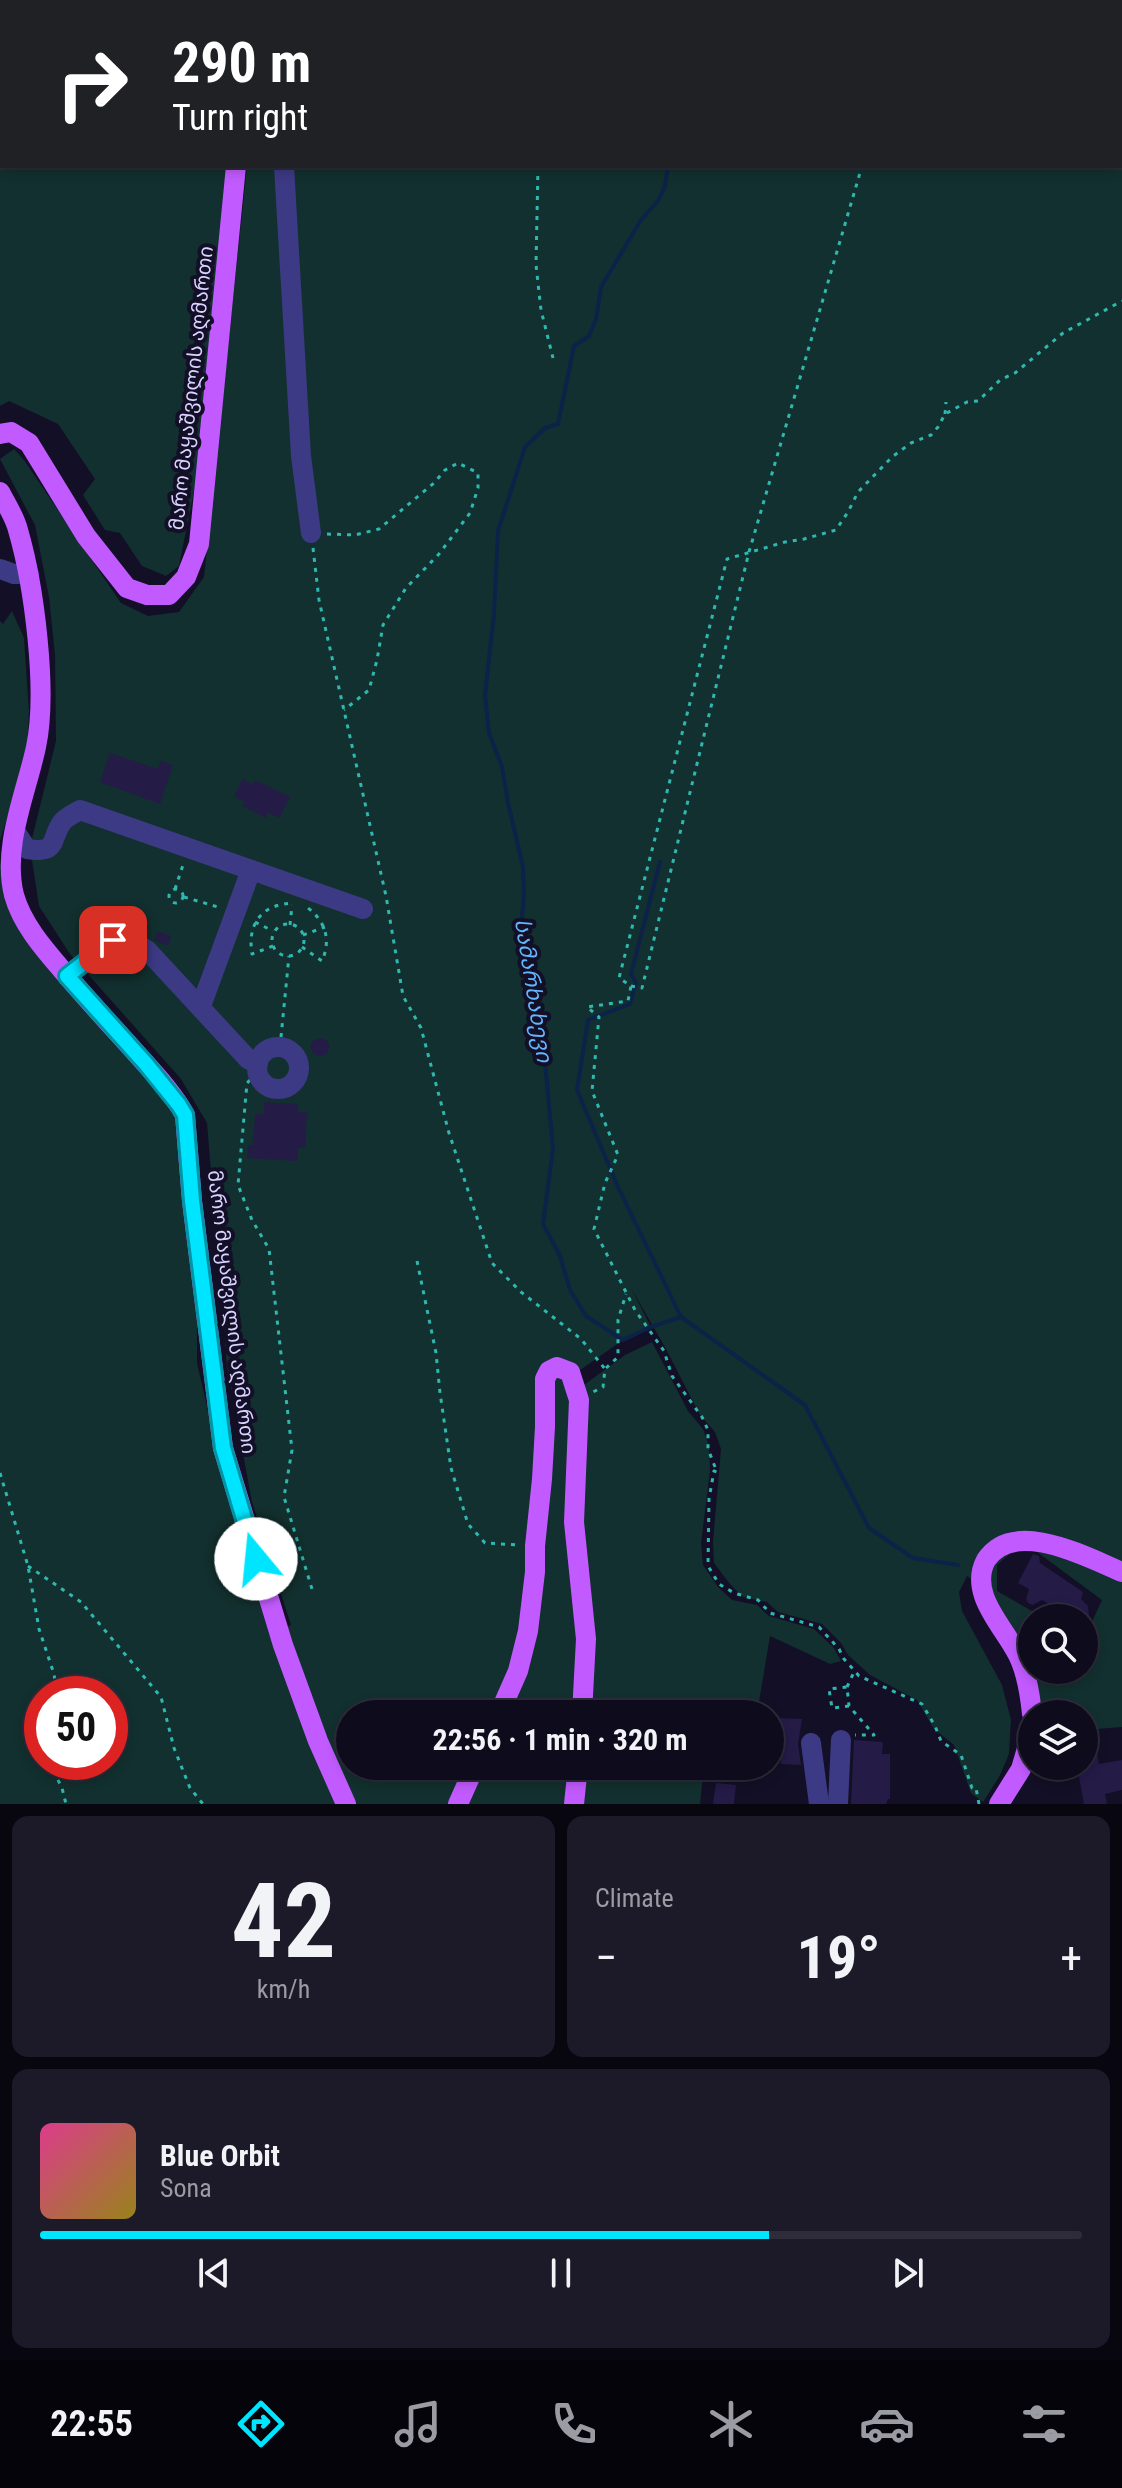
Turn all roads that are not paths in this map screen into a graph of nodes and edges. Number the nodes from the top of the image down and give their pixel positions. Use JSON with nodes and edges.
{"nodes":[{"id":1,"x":236,"y":168,"type":"edge"},
{"id":2,"x":284,"y":168,"type":"edge"},
{"id":3,"x":0,"y":434,"type":"edge"},
{"id":4,"x":0,"y":492,"type":"edge"},
{"id":5,"x":311,"y":533,"type":"road end"},
{"id":6,"x":0,"y":569,"type":"edge"},
{"id":7,"x":29,"y":574,"type":"junction"},
{"id":8,"x":15,"y":831,"type":"junction"},
{"id":9,"x":251,"y":870,"type":"junction"},
{"id":10,"x":363,"y":909,"type":"dead end"},
{"id":11,"x":67,"y":976,"type":"junction"},
{"id":12,"x":201,"y":1006,"type":"junction"},
{"id":13,"x":258,"y":1068,"type":"junction"},
{"id":14,"x":1122,"y":1572,"type":"edge"},
{"id":15,"x":505,"y":1700,"type":"edge"},
{"id":16,"x":583,"y":1700,"type":"edge"},
{"id":17,"x":1029,"y":1700,"type":"edge"},
{"id":18,"x":841,"y":1740,"type":"dead end"},
{"id":19,"x":811,"y":1743,"type":"dead end"},
{"id":20,"x":1018,"y":1774,"type":"edge"},
{"id":21,"x":469,"y":1780,"type":"edge"},
{"id":22,"x":577,"y":1780,"type":"edge"},
{"id":23,"x":346,"y":1804,"type":"edge"},
{"id":24,"x":458,"y":1804,"type":"edge"},
{"id":25,"x":574,"y":1804,"type":"edge"},
{"id":26,"x":819,"y":1804,"type":"edge"},
{"id":27,"x":838,"y":1804,"type":"edge"},
{"id":28,"x":999,"y":1804,"type":"edge"}],
"edges":[{"from":1,"to":3,"type":"main road","name":"მარო მაყაშვილის აღმართი"},
{"from":2,"to":5,"type":"street"},
{"from":4,"to":7,"type":"main road","name":"მარო მაყაშვილის აღმართი"},
{"from":6,"to":7,"type":"street"},
{"from":7,"to":8,"type":"main road","name":"მარო მაყაშვილის აღმართი"},
{"from":8,"to":9,"type":"street"},
{"from":8,"to":11,"type":"main road","name":"მარო მაყაშვილის აღმართი"},
{"from":9,"to":10,"type":"street"},
{"from":9,"to":12,"type":"street"},
{"from":11,"to":12,"type":"street"},
{"from":11,"to":23,"type":"main road","name":"მარო მაყაშვილის აღმართი"},
{"from":12,"to":13,"type":"street"},
{"from":13,"to":13,"type":"street"},
{"from":14,"to":17,"type":"main road"},
{"from":15,"to":16,"type":"main road"},
{"from":18,"to":27,"type":"street"},
{"from":19,"to":26,"type":"street"},
{"from":20,"to":28,"type":"main road"},
{"from":21,"to":24,"type":"main road"},
{"from":22,"to":25,"type":"main road"}]}
